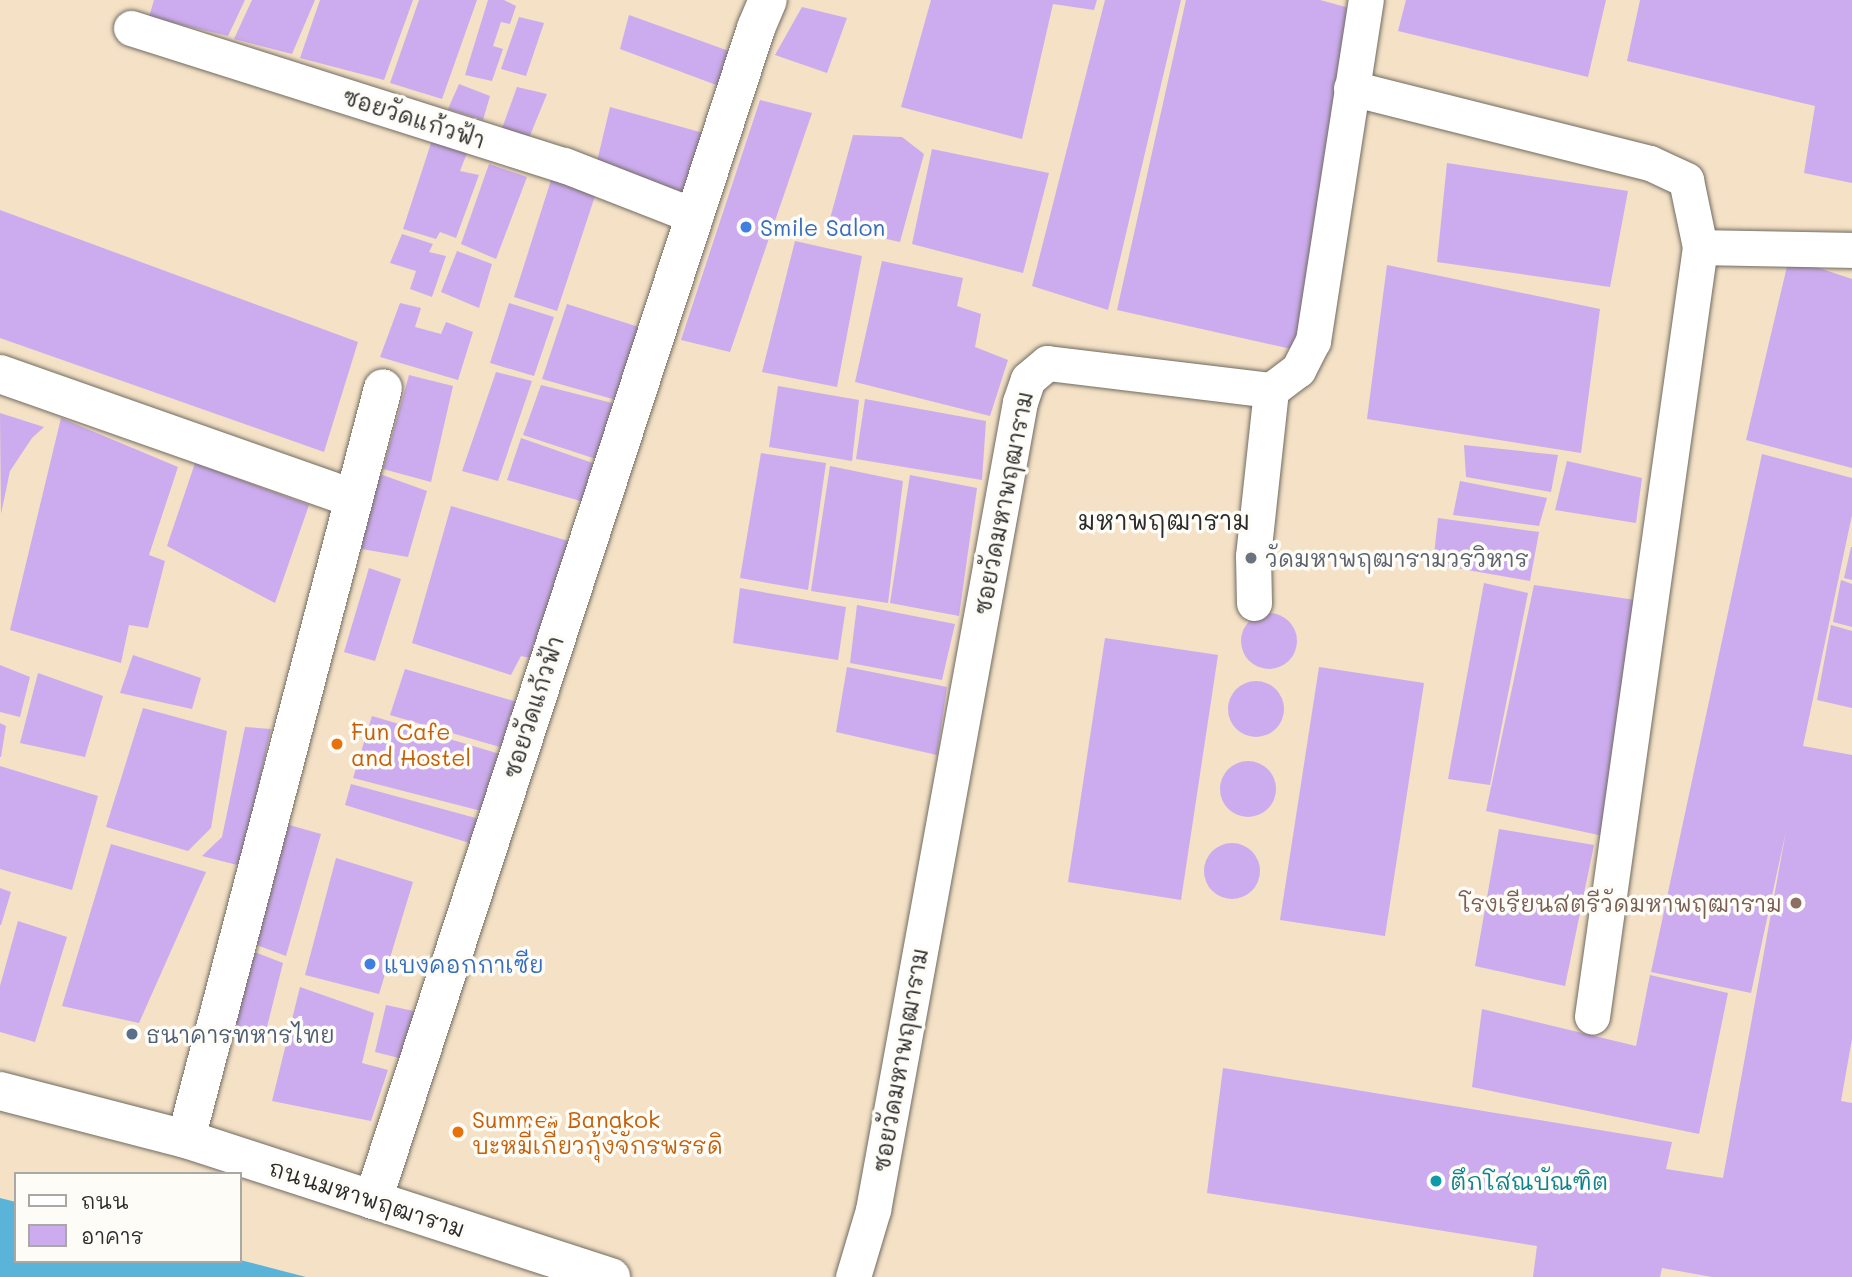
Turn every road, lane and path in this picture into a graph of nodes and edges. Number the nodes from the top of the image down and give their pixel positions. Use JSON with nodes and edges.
{"nodes":[{"id":1,"x":768,"y":0,"type":"edge"},
{"id":2,"x":1366,"y":0,"type":"edge"},
{"id":3,"x":131,"y":28,"type":"dead end"},
{"id":4,"x":1351,"y":88,"type":"junction"},
{"id":5,"x":695,"y":216,"type":"junction"},
{"id":6,"x":1700,"y":247,"type":"junction"},
{"id":7,"x":1852,"y":250,"type":"edge"},
{"id":8,"x":0,"y":374,"type":"edge"},
{"id":9,"x":383,"y":388,"type":"dead end"},
{"id":10,"x":1271,"y":390,"type":"junction"},
{"id":11,"x":354,"y":499,"type":"junction"},
{"id":12,"x":1254,"y":603,"type":"dead end"},
{"id":13,"x":1592,"y":1016,"type":"dead end"},
{"id":14,"x":0,"y":1091,"type":"edge"},
{"id":15,"x":186,"y":1139,"type":"junction"},
{"id":16,"x":373,"y":1200,"type":"junction"},
{"id":17,"x":611,"y":1277,"type":"edge"},
{"id":18,"x":853,"y":1277,"type":"edge"}],
"edges":[{"from":1,"to":5,"type":"street","name":"ซอยวัดแก้วฟ้า"},
{"from":2,"to":4,"type":"lane"},
{"from":3,"to":5,"type":"lane","name":"ซอยวัดแก้วฟ้า"},
{"from":4,"to":6,"type":"lane"},
{"from":4,"to":10,"type":"lane"},
{"from":5,"to":16,"type":"street","name":"ซอยวัดแก้วฟ้า"},
{"from":6,"to":7,"type":"lane"},
{"from":6,"to":13,"type":"lane"},
{"from":8,"to":11,"type":"street"},
{"from":9,"to":11,"type":"street"},
{"from":10,"to":12,"type":"lane"},
{"from":10,"to":18,"type":"lane","name":"ซอยวัดมหาพฤฒาราม"},
{"from":11,"to":15,"type":"street"},
{"from":14,"to":15,"type":"street","name":"ถนนมหาพฤฒาราม"},
{"from":15,"to":16,"type":"street","name":"ถนนมหาพฤฒาราม"},
{"from":16,"to":17,"type":"street","name":"ถนนมหาพฤฒาราม"}]}
